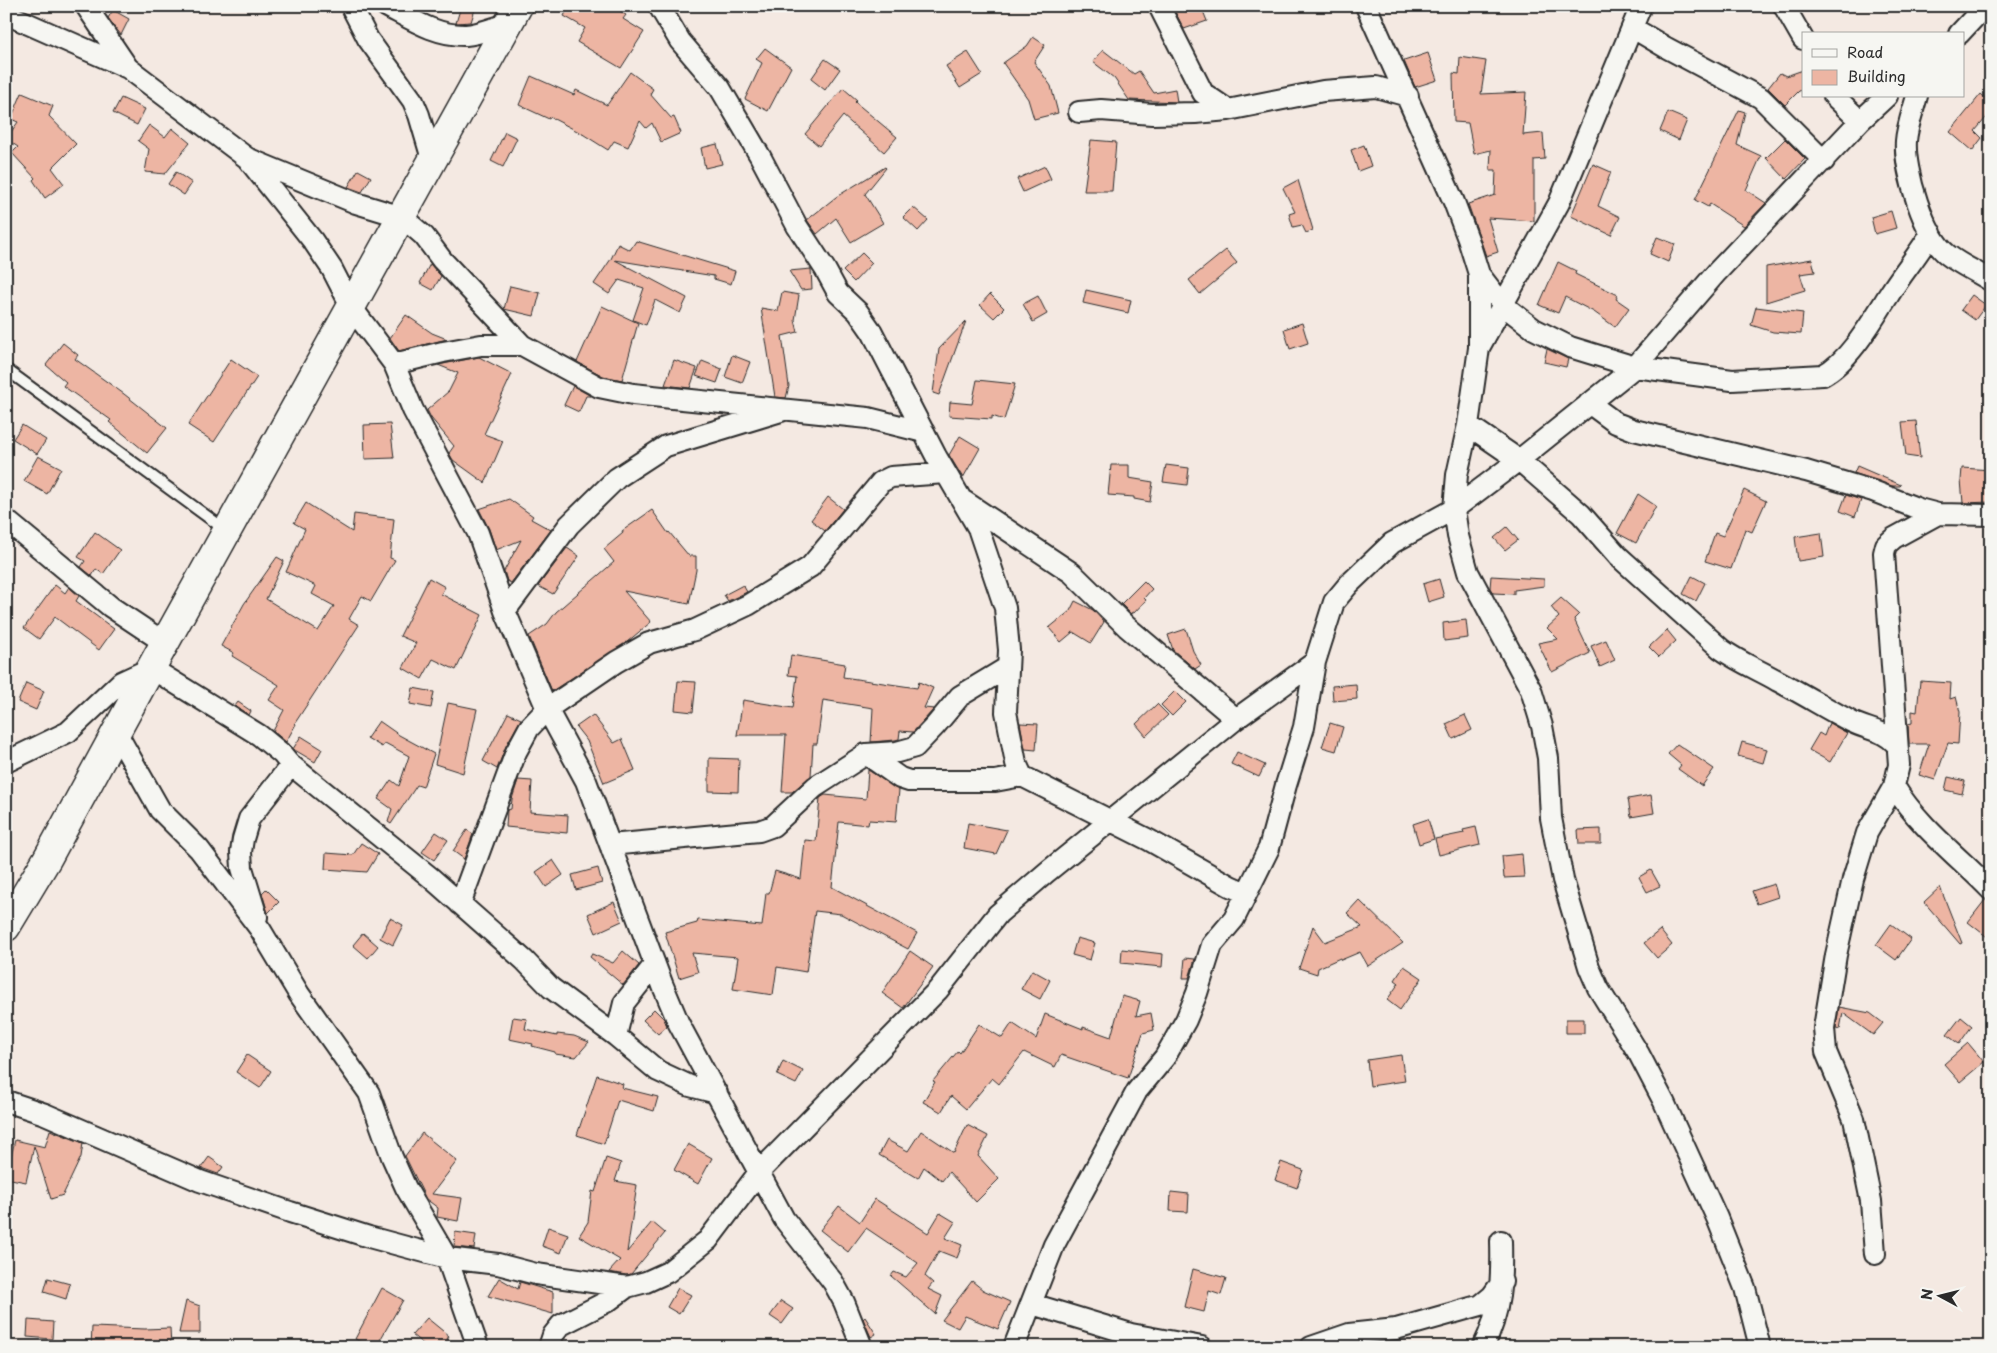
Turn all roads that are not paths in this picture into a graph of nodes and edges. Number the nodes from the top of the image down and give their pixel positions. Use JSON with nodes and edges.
{"nodes":[{"id":1,"x":86,"y":6,"type":"edge"},
{"id":2,"x":351,"y":6,"type":"edge"},
{"id":3,"x":386,"y":6,"type":"edge"},
{"id":4,"x":659,"y":6,"type":"edge"},
{"id":5,"x":1159,"y":6,"type":"edge"},
{"id":6,"x":1366,"y":6,"type":"edge"},
{"id":7,"x":1641,"y":6,"type":"edge"},
{"id":8,"x":1784,"y":6,"type":"edge"},
{"id":9,"x":1985,"y":6,"type":"edge"},
{"id":10,"x":6,"y":14,"type":"edge"},
{"id":11,"x":513,"y":15,"type":"edge"},
{"id":12,"x":1632,"y":28,"type":"junction"},
{"id":13,"x":1961,"y":32,"type":"edge"},
{"id":14,"x":1802,"y":37,"type":"edge"},
{"id":15,"x":1390,"y":59,"type":"junction"},
{"id":16,"x":128,"y":68,"type":"junction"},
{"id":17,"x":1376,"y":87,"type":"junction"},
{"id":18,"x":1203,"y":93,"type":"junction"},
{"id":19,"x":1408,"y":96,"type":"junction"},
{"id":20,"x":1836,"y":98,"type":"edge"},
{"id":21,"x":1885,"y":98,"type":"edge"},
{"id":22,"x":1916,"y":98,"type":"edge"},
{"id":23,"x":1228,"y":110,"type":"junction"},
{"id":24,"x":1079,"y":112,"type":"dead end"},
{"id":25,"x":1195,"y":113,"type":"junction"},
{"id":26,"x":1860,"y":121,"type":"junction"},
{"id":27,"x":247,"y":158,"type":"junction"},
{"id":28,"x":432,"y":159,"type":"junction"},
{"id":29,"x":1824,"y":161,"type":"junction"},
{"id":30,"x":402,"y":217,"type":"junction"},
{"id":31,"x":1931,"y":232,"type":"junction"},
{"id":32,"x":1478,"y":274,"type":"junction"},
{"id":33,"x":1991,"y":281,"type":"edge"},
{"id":34,"x":1503,"y":305,"type":"junction"},
{"id":35,"x":352,"y":308,"type":"junction"},
{"id":36,"x":522,"y":345,"type":"junction"},
{"id":37,"x":1479,"y":348,"type":"junction"},
{"id":38,"x":394,"y":364,"type":"junction"},
{"id":39,"x":1635,"y":367,"type":"junction"},
{"id":40,"x":7,"y":370,"type":"edge"},
{"id":41,"x":1589,"y":403,"type":"junction"},
{"id":42,"x":791,"y":408,"type":"junction"},
{"id":43,"x":1468,"y":425,"type":"junction"},
{"id":44,"x":924,"y":432,"type":"junction"},
{"id":45,"x":1519,"y":460,"type":"junction"},
{"id":46,"x":945,"y":473,"type":"junction"},
{"id":47,"x":960,"y":498,"type":"junction"},
{"id":48,"x":1454,"y":509,"type":"junction"},
{"id":49,"x":1938,"y":514,"type":"junction"},
{"id":50,"x":1991,"y":515,"type":"edge"},
{"id":51,"x":6,"y":520,"type":"edge"},
{"id":52,"x":228,"y":531,"type":"junction"},
{"id":53,"x":506,"y":611,"type":"junction"},
{"id":54,"x":165,"y":643,"type":"junction"},
{"id":55,"x":1315,"y":662,"type":"junction"},
{"id":56,"x":1008,"y":667,"type":"junction"},
{"id":57,"x":151,"y":668,"type":"junction"},
{"id":58,"x":547,"y":709,"type":"junction"},
{"id":59,"x":1236,"y":719,"type":"junction"},
{"id":60,"x":116,"y":732,"type":"junction"},
{"id":61,"x":1896,"y":744,"type":"junction"},
{"id":62,"x":866,"y":754,"type":"junction"},
{"id":63,"x":6,"y":762,"type":"edge"},
{"id":64,"x":291,"y":765,"type":"junction"},
{"id":65,"x":1022,"y":776,"type":"junction"},
{"id":66,"x":1894,"y":786,"type":"junction"},
{"id":67,"x":1112,"y":821,"type":"junction"},
{"id":68,"x":610,"y":845,"type":"junction"},
{"id":69,"x":1991,"y":890,"type":"edge"},
{"id":70,"x":1246,"y":893,"type":"junction"},
{"id":71,"x":460,"y":904,"type":"junction"},
{"id":72,"x":6,"y":926,"type":"edge"},
{"id":73,"x":260,"y":929,"type":"junction"},
{"id":74,"x":655,"y":964,"type":"junction"},
{"id":75,"x":624,"y":1003,"type":"junction"},
{"id":76,"x":589,"y":1016,"type":"junction"},
{"id":77,"x":616,"y":1036,"type":"junction"},
{"id":78,"x":718,"y":1093,"type":"junction"},
{"id":79,"x":6,"y":1100,"type":"edge"},
{"id":80,"x":760,"y":1171,"type":"junction"},
{"id":81,"x":1501,"y":1241,"type":"dead end"},
{"id":82,"x":1875,"y":1254,"type":"dead end"},
{"id":83,"x":447,"y":1258,"type":"junction"},
{"id":84,"x":1502,"y":1282,"type":"junction"},
{"id":85,"x":627,"y":1287,"type":"junction"},
{"id":86,"x":1032,"y":1304,"type":"junction"},
{"id":87,"x":478,"y":1347,"type":"edge"},
{"id":88,"x":548,"y":1347,"type":"edge"},
{"id":89,"x":862,"y":1347,"type":"edge"},
{"id":90,"x":1014,"y":1347,"type":"edge"},
{"id":91,"x":1202,"y":1347,"type":"edge"},
{"id":92,"x":1311,"y":1347,"type":"edge"},
{"id":93,"x":1483,"y":1347,"type":"edge"},
{"id":94,"x":1760,"y":1347,"type":"edge"}],
"edges":[{"from":1,"to":16,"type":"street"},
{"from":2,"to":28,"type":"street"},
{"from":3,"to":11,"type":"street"},
{"from":4,"to":44,"type":"street"},
{"from":5,"to":18,"type":"street"},
{"from":6,"to":15,"type":"street"},
{"from":7,"to":12,"type":"street"},
{"from":8,"to":14,"type":"street"},
{"from":9,"to":13,"type":"street"},
{"from":10,"to":16,"type":"street"},
{"from":11,"to":28,"type":"main road"},
{"from":12,"to":29,"type":"street"},
{"from":12,"to":34,"type":"street"},
{"from":15,"to":17,"type":"street"},
{"from":15,"to":19,"type":"street"},
{"from":16,"to":27,"type":"street"},
{"from":17,"to":19,"type":"street"},
{"from":17,"to":23,"type":"street"},
{"from":18,"to":23,"type":"street"},
{"from":18,"to":25,"type":"street"},
{"from":19,"to":32,"type":"street"},
{"from":20,"to":26,"type":"street"},
{"from":21,"to":26,"type":"street"},
{"from":22,"to":31,"type":"street"},
{"from":23,"to":25,"type":"street"},
{"from":24,"to":25,"type":"street"},
{"from":26,"to":29,"type":"street"},
{"from":27,"to":30,"type":"street"},
{"from":27,"to":35,"type":"street"},
{"from":28,"to":30,"type":"main road"},
{"from":29,"to":39,"type":"street"},
{"from":30,"to":35,"type":"main road"},
{"from":30,"to":36,"type":"street"},
{"from":31,"to":33,"type":"street"},
{"from":31,"to":39,"type":"street"},
{"from":32,"to":34,"type":"street"},
{"from":32,"to":37,"type":"street"},
{"from":34,"to":37,"type":"street"},
{"from":34,"to":39,"type":"street"},
{"from":35,"to":38,"type":"street"},
{"from":35,"to":52,"type":"main road"},
{"from":36,"to":38,"type":"street"},
{"from":36,"to":42,"type":"street"},
{"from":37,"to":43,"type":"street"},
{"from":38,"to":53,"type":"street"},
{"from":39,"to":41,"type":"street"},
{"from":40,"to":52,"type":"lane"},
{"from":41,"to":45,"type":"street"},
{"from":41,"to":49,"type":"street"},
{"from":42,"to":44,"type":"street"},
{"from":42,"to":53,"type":"street"},
{"from":43,"to":45,"type":"street"},
{"from":43,"to":48,"type":"street"},
{"from":44,"to":46,"type":"street"},
{"from":45,"to":48,"type":"street"},
{"from":45,"to":61,"type":"street"},
{"from":46,"to":47,"type":"street"},
{"from":46,"to":58,"type":"street"},
{"from":47,"to":56,"type":"street"},
{"from":47,"to":59,"type":"street"},
{"from":48,"to":55,"type":"street"},
{"from":48,"to":94,"type":"street"},
{"from":49,"to":50,"type":"street"},
{"from":49,"to":61,"type":"street"},
{"from":51,"to":54,"type":"street"},
{"from":52,"to":54,"type":"main road"},
{"from":53,"to":58,"type":"street"},
{"from":54,"to":57,"type":"main road"},
{"from":55,"to":59,"type":"street"},
{"from":55,"to":70,"type":"street"},
{"from":56,"to":62,"type":"street"},
{"from":56,"to":65,"type":"street"},
{"from":57,"to":60,"type":"main road"},
{"from":57,"to":63,"type":"street"},
{"from":57,"to":64,"type":"street"},
{"from":58,"to":68,"type":"street"},
{"from":58,"to":71,"type":"street"},
{"from":59,"to":67,"type":"street"},
{"from":60,"to":72,"type":"main road"},
{"from":60,"to":73,"type":"street"},
{"from":61,"to":66,"type":"street"},
{"from":62,"to":65,"type":"street"},
{"from":62,"to":68,"type":"street"},
{"from":64,"to":71,"type":"street"},
{"from":64,"to":73,"type":"street"},
{"from":65,"to":67,"type":"street"},
{"from":66,"to":69,"type":"street"},
{"from":66,"to":82,"type":"street"},
{"from":67,"to":70,"type":"street"},
{"from":67,"to":80,"type":"street"},
{"from":68,"to":74,"type":"street"},
{"from":70,"to":86,"type":"street"},
{"from":71,"to":76,"type":"street"},
{"from":73,"to":83,"type":"street"},
{"from":74,"to":75,"type":"street"},
{"from":74,"to":78,"type":"street"},
{"from":75,"to":76,"type":"street"},
{"from":75,"to":77,"type":"street"},
{"from":76,"to":77,"type":"street"},
{"from":77,"to":78,"type":"street"},
{"from":78,"to":80,"type":"street"},
{"from":79,"to":83,"type":"street"},
{"from":80,"to":85,"type":"street"},
{"from":80,"to":89,"type":"street"},
{"from":81,"to":84,"type":"street"},
{"from":83,"to":85,"type":"street"},
{"from":83,"to":87,"type":"street"},
{"from":84,"to":92,"type":"street"},
{"from":84,"to":93,"type":"street"},
{"from":85,"to":88,"type":"street"},
{"from":86,"to":90,"type":"street"},
{"from":86,"to":91,"type":"street"}]}
